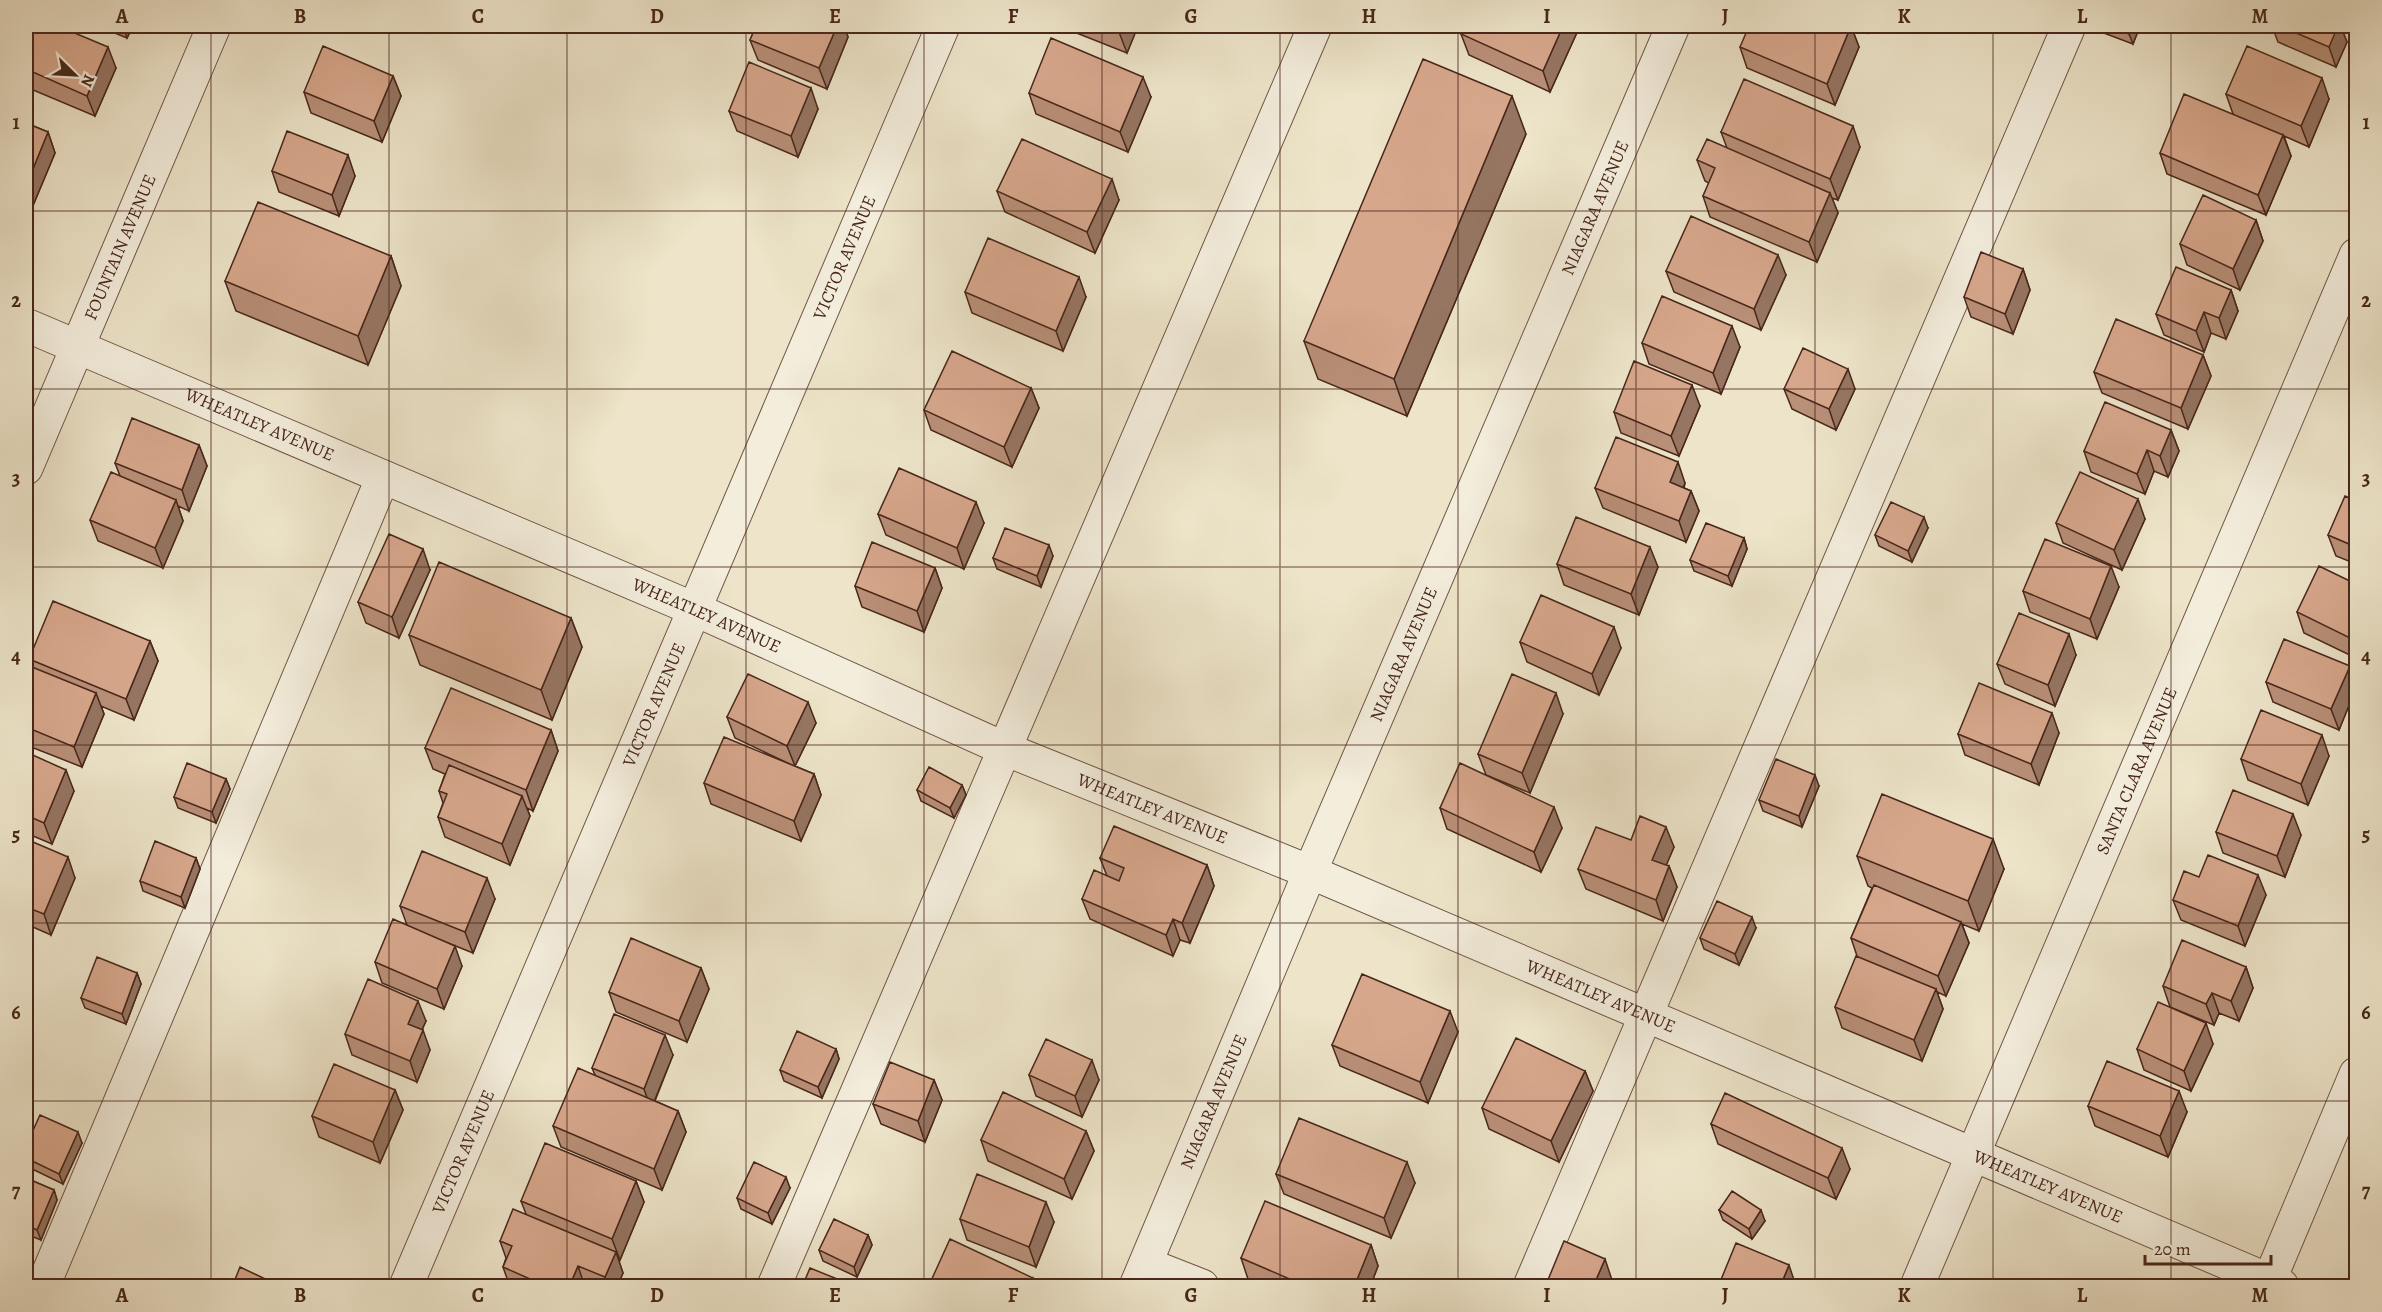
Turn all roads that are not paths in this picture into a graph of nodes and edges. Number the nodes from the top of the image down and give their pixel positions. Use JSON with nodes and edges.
{"nodes":[{"id":1,"x":214,"y":26,"type":"edge"},
{"id":2,"x":944,"y":26,"type":"edge"},
{"id":3,"x":1315,"y":26,"type":"edge"},
{"id":4,"x":1673,"y":26,"type":"edge"},
{"id":5,"x":2069,"y":26,"type":"edge"},
{"id":6,"x":2356,"y":255,"type":"edge"},
{"id":7,"x":26,"y":325,"type":"edge"},
{"id":8,"x":77,"y":347,"type":"junction"},
{"id":9,"x":26,"y":468,"type":"edge"},
{"id":10,"x":383,"y":477,"type":"junction"},
{"id":11,"x":694,"y":609,"type":"junction"},
{"id":12,"x":1005,"y":749,"type":"junction"},
{"id":13,"x":1310,"y":872,"type":"junction"},
{"id":14,"x":1646,"y":1016,"type":"junction"},
{"id":15,"x":2356,"y":1074,"type":"edge"},
{"id":16,"x":1974,"y":1155,"type":"junction"},
{"id":17,"x":1141,"y":1275,"type":"edge"},
{"id":18,"x":2272,"y":1285,"type":"edge"},
{"id":19,"x":43,"y":1287,"type":"edge"},
{"id":20,"x":406,"y":1287,"type":"edge"},
{"id":21,"x":774,"y":1287,"type":"edge"},
{"id":22,"x":1202,"y":1287,"type":"edge"},
{"id":23,"x":1530,"y":1287,"type":"edge"},
{"id":24,"x":1917,"y":1287,"type":"edge"}],
"edges":[{"from":1,"to":8,"type":"street","name":"FOUNTAIN AVENUE"},
{"from":2,"to":11,"type":"street","name":"VICTOR AVENUE"},
{"from":3,"to":12,"type":"street"},
{"from":4,"to":13,"type":"street","name":"NIAGARA AVENUE"},
{"from":5,"to":14,"type":"street"},
{"from":6,"to":16,"type":"street","name":"SANTA CLARA AVENUE"},
{"from":7,"to":8,"type":"street","name":"WHEATLEY AVENUE"},
{"from":8,"to":9,"type":"street","name":"FOUNTAIN AVENUE"},
{"from":8,"to":10,"type":"street","name":"WHEATLEY AVENUE"},
{"from":10,"to":11,"type":"street","name":"WHEATLEY AVENUE"},
{"from":10,"to":19,"type":"street"},
{"from":11,"to":12,"type":"street","name":"WHEATLEY AVENUE"},
{"from":11,"to":20,"type":"street","name":"VICTOR AVENUE"},
{"from":12,"to":13,"type":"street","name":"WHEATLEY AVENUE"},
{"from":12,"to":21,"type":"street"},
{"from":13,"to":14,"type":"street","name":"WHEATLEY AVENUE"},
{"from":13,"to":17,"type":"street","name":"NIAGARA AVENUE"},
{"from":14,"to":16,"type":"street","name":"WHEATLEY AVENUE"},
{"from":14,"to":23,"type":"street"},
{"from":15,"to":18,"type":"street"},
{"from":16,"to":18,"type":"street","name":"WHEATLEY AVENUE"},
{"from":16,"to":24,"type":"street","name":"SANTA CLARA AVENUE"},
{"from":17,"to":22,"type":"street"}]}
